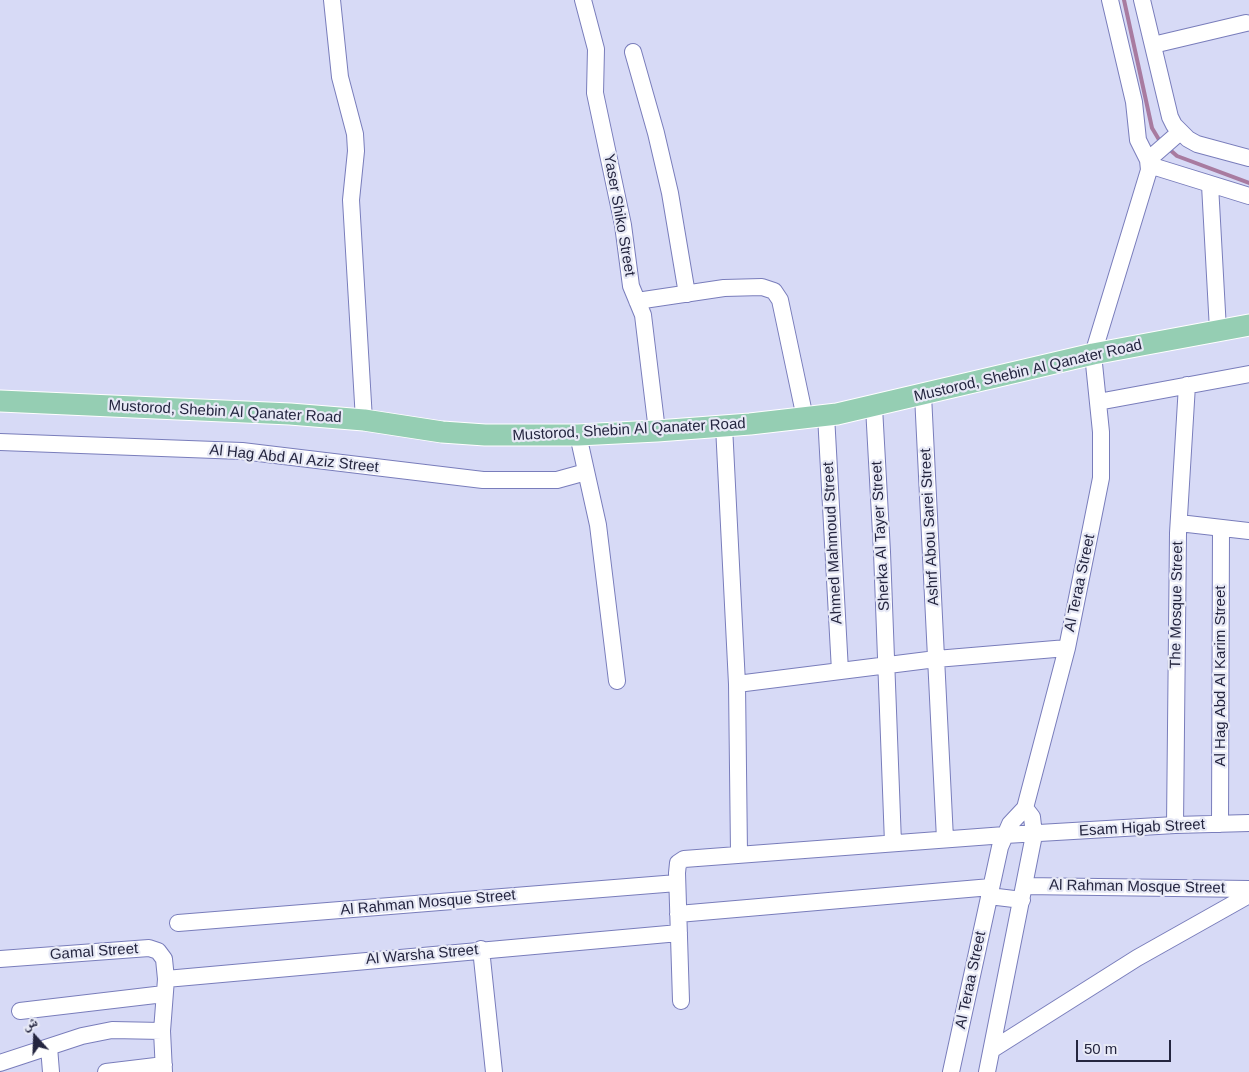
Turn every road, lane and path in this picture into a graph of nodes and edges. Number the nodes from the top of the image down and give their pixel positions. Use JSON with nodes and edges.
{"nodes":[{"id":1,"x":332,"y":0,"type":"edge"},
{"id":2,"x":583,"y":0,"type":"edge"},
{"id":3,"x":1110,"y":0,"type":"edge"},
{"id":4,"x":1142,"y":0,"type":"edge"},
{"id":5,"x":1246,"y":22,"type":"dead end"},
{"id":6,"x":1153,"y":45,"type":"junction"},
{"id":7,"x":633,"y":52,"type":"dead end"},
{"id":8,"x":1176,"y":135,"type":"junction"},
{"id":9,"x":1249,"y":158,"type":"edge"},
{"id":10,"x":1150,"y":160,"type":"junction"},
{"id":11,"x":1210,"y":185,"type":"junction"},
{"id":12,"x":1249,"y":196,"type":"edge"},
{"id":13,"x":687,"y":294,"type":"junction"},
{"id":14,"x":637,"y":301,"type":"junction"},
{"id":15,"x":1249,"y":325,"type":"edge"},
{"id":16,"x":1218,"y":330,"type":"junction"},
{"id":17,"x":1093,"y":361,"type":"junction"},
{"id":18,"x":1249,"y":374,"type":"edge"},
{"id":19,"x":1187,"y":385,"type":"junction"},
{"id":20,"x":923,"y":395,"type":"junction"},
{"id":21,"x":1097,"y":397,"type":"junction"},
{"id":22,"x":0,"y":401,"type":"edge"},
{"id":23,"x":874,"y":407,"type":"junction"},
{"id":24,"x":816,"y":417,"type":"junction"},
{"id":25,"x":364,"y":420,"type":"junction"},
{"id":26,"x":724,"y":426,"type":"junction"},
{"id":27,"x":657,"y":431,"type":"junction"},
{"id":28,"x":579,"y":439,"type":"junction"},
{"id":29,"x":0,"y":442,"type":"edge"},
{"id":30,"x":585,"y":468,"type":"junction"},
{"id":31,"x":1179,"y":523,"type":"junction"},
{"id":32,"x":1221,"y":528,"type":"junction"},
{"id":33,"x":1249,"y":531,"type":"edge"},
{"id":34,"x":1067,"y":648,"type":"junction"},
{"id":35,"x":936,"y":659,"type":"junction"},
{"id":36,"x":886,"y":665,"type":"junction"},
{"id":37,"x":840,"y":671,"type":"junction"},
{"id":38,"x":616,"y":681,"type":"dead end"},
{"id":39,"x":737,"y":684,"type":"junction"},
{"id":40,"x":1025,"y":808,"type":"junction"},
{"id":41,"x":1249,"y":822,"type":"edge"},
{"id":42,"x":1220,"y":824,"type":"junction"},
{"id":43,"x":1175,"y":825,"type":"junction"},
{"id":44,"x":1034,"y":834,"type":"junction"},
{"id":45,"x":1005,"y":835,"type":"junction"},
{"id":46,"x":945,"y":839,"type":"junction"},
{"id":47,"x":893,"y":843,"type":"junction"},
{"id":48,"x":739,"y":853,"type":"junction"},
{"id":49,"x":677,"y":883,"type":"junction"},
{"id":50,"x":1249,"y":888,"type":"edge"},
{"id":51,"x":990,"y":892,"type":"junction"},
{"id":52,"x":1023,"y":893,"type":"junction"},
{"id":53,"x":1249,"y":895,"type":"edge"},
{"id":54,"x":1249,"y":906,"type":"edge"},
{"id":55,"x":1220,"y":912,"type":"junction"},
{"id":56,"x":678,"y":914,"type":"junction"},
{"id":57,"x":178,"y":923,"type":"dead end"},
{"id":58,"x":679,"y":933,"type":"junction"},
{"id":59,"x":481,"y":949,"type":"junction"},
{"id":60,"x":0,"y":959,"type":"edge"},
{"id":61,"x":165,"y":986,"type":"junction"},
{"id":62,"x":681,"y":1001,"type":"dead end"},
{"id":63,"x":20,"y":1011,"type":"dead end"},
{"id":64,"x":162,"y":1031,"type":"junction"},
{"id":65,"x":48,"y":1047,"type":"junction"},
{"id":66,"x":993,"y":1049,"type":"junction"},
{"id":67,"x":0,"y":1063,"type":"edge"},
{"id":68,"x":164,"y":1069,"type":"edge"},
{"id":69,"x":51,"y":1072,"type":"edge"},
{"id":70,"x":106,"y":1072,"type":"edge"},
{"id":71,"x":494,"y":1072,"type":"edge"},
{"id":72,"x":951,"y":1072,"type":"edge"},
{"id":73,"x":987,"y":1072,"type":"edge"}],
"edges":[{"from":1,"to":25,"type":"street"},
{"from":2,"to":14,"type":"street","name":"Yaser Shiko Street"},
{"from":3,"to":10,"type":"street"},
{"from":4,"to":6,"type":"street"},
{"from":5,"to":6,"type":"street"},
{"from":6,"to":8,"type":"street"},
{"from":7,"to":13,"type":"street"},
{"from":8,"to":9,"type":"street"},
{"from":8,"to":10,"type":"street"},
{"from":10,"to":11,"type":"street"},
{"from":10,"to":17,"type":"street"},
{"from":11,"to":12,"type":"street"},
{"from":11,"to":16,"type":"street"},
{"from":13,"to":14,"type":"street"},
{"from":13,"to":24,"type":"street","name":"Ahmed Mahmoud Street"},
{"from":14,"to":27,"type":"street","name":"Yaser Shiko Street"},
{"from":15,"to":16,"type":"main road","name":"Mustorod, Shebin Al Qanater Road"},
{"from":16,"to":17,"type":"main road","name":"Mustorod, Shebin Al Qanater Road"},
{"from":17,"to":20,"type":"main road","name":"Mustorod, Shebin Al Qanater Road"},
{"from":17,"to":21,"type":"street","name":"Al Teraa Street"},
{"from":18,"to":19,"type":"street"},
{"from":19,"to":21,"type":"street"},
{"from":19,"to":31,"type":"street","name":"The Mosque Street"},
{"from":20,"to":23,"type":"main road","name":"Mustorod, Shebin Al Qanater Road"},
{"from":20,"to":35,"type":"street","name":"Ashrf Abou Sarei Street"},
{"from":21,"to":34,"type":"street","name":"Al Teraa Street"},
{"from":22,"to":25,"type":"main road","name":"Mustorod, Shebin Al Qanater Road"},
{"from":23,"to":24,"type":"main road","name":"Mustorod, Shebin Al Qanater Road"},
{"from":23,"to":36,"type":"street","name":"Sherka Al Tayer Street"},
{"from":24,"to":26,"type":"main road","name":"Mustorod, Shebin Al Qanater Road"},
{"from":24,"to":37,"type":"street","name":"Ahmed Mahmoud Street"},
{"from":25,"to":28,"type":"main road","name":"Mustorod, Shebin Al Qanater Road"},
{"from":26,"to":27,"type":"main road","name":"Mustorod, Shebin Al Qanater Road"},
{"from":26,"to":39,"type":"street"},
{"from":27,"to":28,"type":"main road","name":"Mustorod, Shebin Al Qanater Road"},
{"from":28,"to":30,"type":"street"},
{"from":29,"to":30,"type":"street","name":"Al Hag Abd Al Aziz Street"},
{"from":30,"to":38,"type":"street"},
{"from":31,"to":32,"type":"street"},
{"from":31,"to":43,"type":"street","name":"The Mosque Street"},
{"from":32,"to":33,"type":"street"},
{"from":32,"to":42,"type":"street","name":"Al Hag Abd Al Karim Street"},
{"from":34,"to":35,"type":"street"},
{"from":34,"to":40,"type":"street","name":"Al Teraa Street"},
{"from":35,"to":36,"type":"street"},
{"from":35,"to":46,"type":"street","name":"Ashrf Abou Sarei Street"},
{"from":36,"to":37,"type":"street"},
{"from":36,"to":47,"type":"street","name":"Sherka Al Tayer Street"},
{"from":37,"to":39,"type":"street"},
{"from":39,"to":48,"type":"street"},
{"from":40,"to":44,"type":"street"},
{"from":40,"to":45,"type":"street","name":"Al Teraa Street"},
{"from":41,"to":42,"type":"street","name":"Esam Higab Street"},
{"from":42,"to":43,"type":"street","name":"Esam Higab Street"},
{"from":43,"to":44,"type":"street","name":"Esam Higab Street"},
{"from":44,"to":45,"type":"street","name":"Esam Higab Street"},
{"from":44,"to":52,"type":"street"},
{"from":45,"to":46,"type":"street","name":"Esam Higab Street"},
{"from":45,"to":51,"type":"street","name":"Al Teraa Street"},
{"from":46,"to":47,"type":"street","name":"Esam Higab Street"},
{"from":47,"to":48,"type":"street","name":"Esam Higab Street"},
{"from":48,"to":49,"type":"street","name":"Esam Higab Street"},
{"from":49,"to":56,"type":"street","name":"Esam Higab Street"},
{"from":49,"to":57,"type":"street","name":"Al Rahman Mosque Street"},
{"from":50,"to":52,"type":"street","name":"Al Rahman Mosque Street"},
{"from":51,"to":52,"type":"street","name":"Al Rahman Mosque Street"},
{"from":51,"to":56,"type":"street","name":"Al Rahman Mosque Street"},
{"from":51,"to":72,"type":"street","name":"Al Teraa Street"},
{"from":52,"to":66,"type":"street"},
{"from":53,"to":55,"type":"street"},
{"from":54,"to":55,"type":"street"},
{"from":55,"to":66,"type":"street"},
{"from":56,"to":58,"type":"street","name":"Esam Higab Street"},
{"from":58,"to":59,"type":"street","name":"Al Warsha Street"},
{"from":58,"to":62,"type":"street","name":"Esam Higab Street"},
{"from":59,"to":61,"type":"street","name":"Al Warsha Street"},
{"from":59,"to":71,"type":"street"},
{"from":60,"to":61,"type":"street","name":"Gamal Street"},
{"from":61,"to":63,"type":"street","name":"Al Warsha Street"},
{"from":61,"to":64,"type":"street","name":"Gamal Street"},
{"from":64,"to":65,"type":"street"},
{"from":64,"to":68,"type":"street","name":"Gamal Street"},
{"from":65,"to":67,"type":"street"},
{"from":65,"to":69,"type":"street"},
{"from":66,"to":73,"type":"street"},
{"from":68,"to":70,"type":"street"}]}
